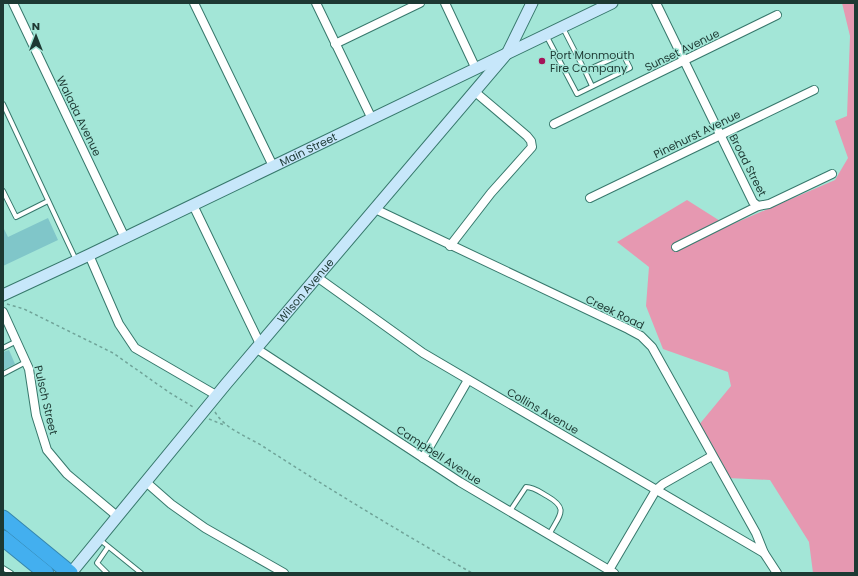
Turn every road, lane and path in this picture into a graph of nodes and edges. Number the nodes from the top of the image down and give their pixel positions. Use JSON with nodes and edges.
{"nodes":[{"id":1,"x":13,"y":3,"type":"edge"},
{"id":2,"x":194,"y":3,"type":"edge"},
{"id":3,"x":316,"y":3,"type":"edge"},
{"id":4,"x":420,"y":3,"type":"edge"},
{"id":5,"x":445,"y":3,"type":"edge"},
{"id":6,"x":532,"y":3,"type":"edge"},
{"id":7,"x":612,"y":3,"type":"edge"},
{"id":8,"x":656,"y":3,"type":"edge"},
{"id":9,"x":777,"y":15,"type":"dead end"},
{"id":10,"x":563,"y":27,"type":"junction"},
{"id":11,"x":546,"y":35,"type":"junction"},
{"id":12,"x":335,"y":44,"type":"junction"},
{"id":13,"x":508,"y":52,"type":"junction"},
{"id":14,"x":684,"y":61,"type":"junction"},
{"id":15,"x":476,"y":69,"type":"junction"},
{"id":16,"x":585,"y":71,"type":"junction"},
{"id":17,"x":592,"y":86,"type":"junction"},
{"id":18,"x":814,"y":90,"type":"dead end"},
{"id":19,"x":474,"y":91,"type":"junction"},
{"id":20,"x":3,"y":104,"type":"edge"},
{"id":21,"x":372,"y":119,"type":"junction"},
{"id":22,"x":554,"y":124,"type":"dead end"},
{"id":23,"x":720,"y":135,"type":"junction"},
{"id":24,"x":273,"y":166,"type":"junction"},
{"id":25,"x":832,"y":174,"type":"dead end"},
{"id":26,"x":3,"y":191,"type":"edge"},
{"id":27,"x":590,"y":198,"type":"dead end"},
{"id":28,"x":48,"y":201,"type":"junction"},
{"id":29,"x":193,"y":205,"type":"junction"},
{"id":30,"x":758,"y":206,"type":"junction"},
{"id":31,"x":375,"y":209,"type":"junction"},
{"id":32,"x":125,"y":238,"type":"junction"},
{"id":33,"x":450,"y":246,"type":"junction"},
{"id":34,"x":676,"y":247,"type":"dead end"},
{"id":35,"x":89,"y":255,"type":"junction"},
{"id":36,"x":77,"y":260,"type":"junction"},
{"id":37,"x":317,"y":277,"type":"junction"},
{"id":38,"x":5,"y":299,"type":"edge"},
{"id":39,"x":3,"y":312,"type":"edge"},
{"id":40,"x":17,"y":340,"type":"junction"},
{"id":41,"x":258,"y":346,"type":"junction"},
{"id":42,"x":3,"y":348,"type":"edge"},
{"id":43,"x":26,"y":362,"type":"junction"},
{"id":44,"x":3,"y":374,"type":"edge"},
{"id":45,"x":468,"y":380,"type":"junction"},
{"id":46,"x":216,"y":395,"type":"junction"},
{"id":47,"x":198,"y":410,"type":"dead end"},
{"id":48,"x":213,"y":410,"type":"dead end"},
{"id":49,"x":206,"y":417,"type":"dead end"},
{"id":50,"x":226,"y":425,"type":"junction"},
{"id":51,"x":712,"y":456,"type":"junction"},
{"id":52,"x":423,"y":458,"type":"junction"},
{"id":53,"x":146,"y":482,"type":"junction"},
{"id":54,"x":656,"y":490,"type":"junction"},
{"id":55,"x":510,"y":511,"type":"junction"},
{"id":56,"x":117,"y":516,"type":"junction"},
{"id":57,"x":3,"y":518,"type":"edge"},
{"id":58,"x":549,"y":534,"type":"junction"},
{"id":59,"x":3,"y":538,"type":"edge"},
{"id":60,"x":98,"y":539,"type":"junction"},
{"id":61,"x":108,"y":547,"type":"junction"},
{"id":62,"x":764,"y":553,"type":"junction"},
{"id":63,"x":3,"y":568,"type":"edge"},
{"id":64,"x":611,"y":572,"type":"edge"},
{"id":65,"x":11,"y":573,"type":"edge"},
{"id":66,"x":46,"y":573,"type":"edge"},
{"id":67,"x":70,"y":573,"type":"edge"},
{"id":68,"x":107,"y":573,"type":"edge"},
{"id":69,"x":140,"y":573,"type":"edge"},
{"id":70,"x":284,"y":573,"type":"edge"},
{"id":71,"x":472,"y":573,"type":"edge"},
{"id":72,"x":777,"y":573,"type":"edge"}],
"edges":[{"from":1,"to":32,"type":"street","name":"Walada Avenue"},
{"from":2,"to":24,"type":"street"},
{"from":3,"to":12,"type":"street"},
{"from":4,"to":12,"type":"street"},
{"from":5,"to":15,"type":"street"},
{"from":6,"to":13,"type":"street","name":"Wilson Avenue"},
{"from":7,"to":10,"type":"street","name":"Main Street"},
{"from":8,"to":14,"type":"street","name":"Broad Street"},
{"from":9,"to":14,"type":"street","name":"Sunset Avenue"},
{"from":10,"to":11,"type":"street","name":"Main Street"},
{"from":10,"to":16,"type":"lane"},
{"from":11,"to":13,"type":"street","name":"Main Street"},
{"from":11,"to":17,"type":"lane"},
{"from":12,"to":21,"type":"street"},
{"from":13,"to":15,"type":"street","name":"Main Street"},
{"from":13,"to":19,"type":"street","name":"Wilson Avenue"},
{"from":14,"to":22,"type":"street","name":"Sunset Avenue"},
{"from":14,"to":23,"type":"street","name":"Broad Street"},
{"from":15,"to":21,"type":"street","name":"Main Street"},
{"from":16,"to":17,"type":"lane"},
{"from":16,"to":17,"type":"lane"},
{"from":18,"to":23,"type":"street","name":"Pinehurst Avenue"},
{"from":19,"to":31,"type":"street","name":"Wilson Avenue"},
{"from":19,"to":33,"type":"street"},
{"from":20,"to":28,"type":"lane"},
{"from":21,"to":24,"type":"street","name":"Main Street"},
{"from":23,"to":27,"type":"street","name":"Pinehurst Avenue"},
{"from":23,"to":30,"type":"street","name":"Broad Street"},
{"from":24,"to":29,"type":"street","name":"Main Street"},
{"from":25,"to":30,"type":"street"},
{"from":26,"to":28,"type":"lane"},
{"from":28,"to":36,"type":"lane"},
{"from":29,"to":32,"type":"street","name":"Main Street"},
{"from":29,"to":41,"type":"street"},
{"from":30,"to":34,"type":"street"},
{"from":31,"to":33,"type":"street","name":"Creek Road"},
{"from":31,"to":37,"type":"street","name":"Wilson Avenue"},
{"from":32,"to":35,"type":"street","name":"Main Street"},
{"from":33,"to":51,"type":"street","name":"Creek Road"},
{"from":35,"to":36,"type":"street","name":"Main Street"},
{"from":35,"to":46,"type":"street"},
{"from":36,"to":38,"type":"street","name":"Main Street"},
{"from":37,"to":41,"type":"street","name":"Wilson Avenue"},
{"from":37,"to":45,"type":"street","name":"Collins Avenue"},
{"from":38,"to":47,"type":"path"},
{"from":39,"to":40,"type":"street","name":"Pulsch Street"},
{"from":40,"to":42,"type":"lane"},
{"from":40,"to":43,"type":"street","name":"Pulsch Street"},
{"from":41,"to":46,"type":"street","name":"Wilson Avenue"},
{"from":41,"to":52,"type":"street","name":"Campbell Avenue"},
{"from":43,"to":44,"type":"lane"},
{"from":43,"to":56,"type":"street","name":"Pulsch Street"},
{"from":45,"to":52,"type":"street"},
{"from":45,"to":54,"type":"street","name":"Collins Avenue"},
{"from":46,"to":53,"type":"street","name":"Wilson Avenue"},
{"from":48,"to":50,"type":"path"},
{"from":49,"to":50,"type":"path"},
{"from":50,"to":71,"type":"path"},
{"from":51,"to":54,"type":"street"},
{"from":51,"to":62,"type":"street","name":"Creek Road"},
{"from":52,"to":55,"type":"street","name":"Campbell Avenue"},
{"from":53,"to":56,"type":"street","name":"Wilson Avenue"},
{"from":53,"to":70,"type":"street"},
{"from":54,"to":62,"type":"street","name":"Collins Avenue"},
{"from":54,"to":64,"type":"street"},
{"from":55,"to":58,"type":"street","name":"Campbell Avenue"},
{"from":55,"to":58,"type":"lane"},
{"from":56,"to":60,"type":"street","name":"Wilson Avenue"},
{"from":57,"to":67,"type":"highway"},
{"from":58,"to":64,"type":"street","name":"Campbell Avenue"},
{"from":59,"to":66,"type":"highway"},
{"from":60,"to":61,"type":"lane"},
{"from":60,"to":67,"type":"street","name":"Wilson Avenue"},
{"from":61,"to":68,"type":"lane"},
{"from":61,"to":69,"type":"lane"},
{"from":62,"to":72,"type":"street","name":"Creek Road"},
{"from":63,"to":65,"type":"lane"}]}
